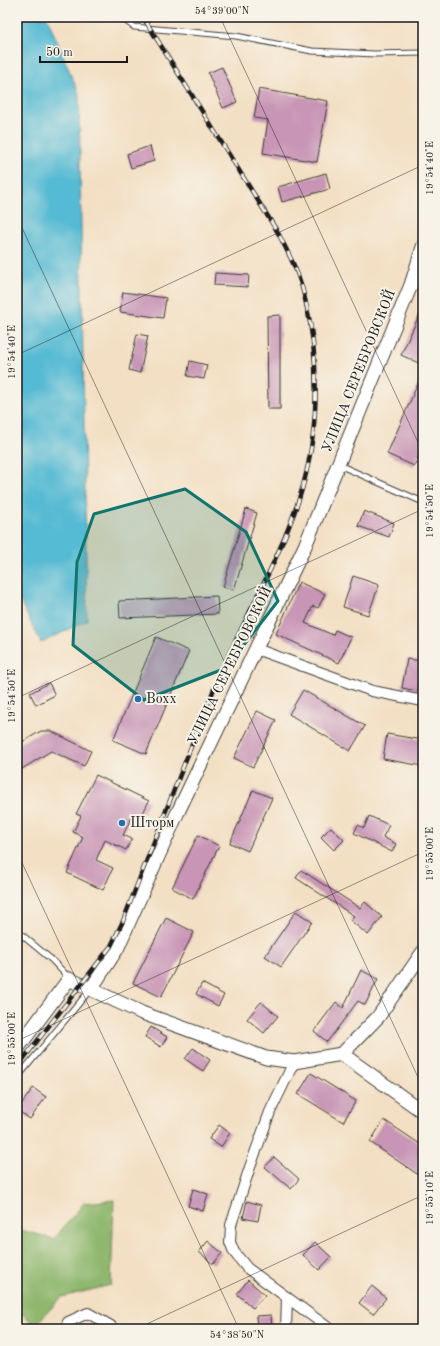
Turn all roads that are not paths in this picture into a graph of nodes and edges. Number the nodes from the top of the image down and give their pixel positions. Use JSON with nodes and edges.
{"nodes":[{"id":1,"x":120,"y":17,"type":"edge"},
{"id":2,"x":423,"y":53,"type":"edge"},
{"id":3,"x":423,"y":247,"type":"edge"},
{"id":4,"x":339,"y":465,"type":"junction"},
{"id":5,"x":423,"y":502,"type":"edge"},
{"id":6,"x":256,"y":649,"type":"junction"},
{"id":7,"x":423,"y":701,"type":"edge"},
{"id":8,"x":17,"y":931,"type":"edge"},
{"id":9,"x":423,"y":952,"type":"edge"},
{"id":10,"x":69,"y":979,"type":"junction"},
{"id":11,"x":91,"y":989,"type":"junction"},
{"id":12,"x":17,"y":1049,"type":"edge"},
{"id":13,"x":342,"y":1054,"type":"junction"},
{"id":14,"x":294,"y":1062,"type":"junction"},
{"id":15,"x":17,"y":1078,"type":"edge"},
{"id":16,"x":423,"y":1112,"type":"edge"},
{"id":17,"x":287,"y":1297,"type":"junction"},
{"id":18,"x":65,"y":1329,"type":"edge"},
{"id":19,"x":111,"y":1329,"type":"edge"},
{"id":20,"x":286,"y":1329,"type":"edge"},
{"id":21,"x":330,"y":1329,"type":"edge"}],
"edges":[{"from":1,"to":2,"type":"lane"},
{"from":3,"to":4,"type":"street","name":"УЛИЦА СЕРЕБРОВСКОЙ"},
{"from":4,"to":5,"type":"lane"},
{"from":4,"to":6,"type":"street","name":"УЛИЦА СЕРЕБРОВСКОЙ"},
{"from":6,"to":7,"type":"street"},
{"from":6,"to":11,"type":"street","name":"УЛИЦА СЕРЕБРОВСКОЙ"},
{"from":8,"to":10,"type":"lane"},
{"from":9,"to":13,"type":"street"},
{"from":10,"to":11,"type":"street"},
{"from":10,"to":12,"type":"street"},
{"from":11,"to":14,"type":"street"},
{"from":11,"to":15,"type":"lane"},
{"from":13,"to":14,"type":"street"},
{"from":13,"to":16,"type":"street"},
{"from":14,"to":17,"type":"street"},
{"from":17,"to":20,"type":"street"},
{"from":17,"to":21,"type":"street"},
{"from":18,"to":19,"type":"street"}]}
